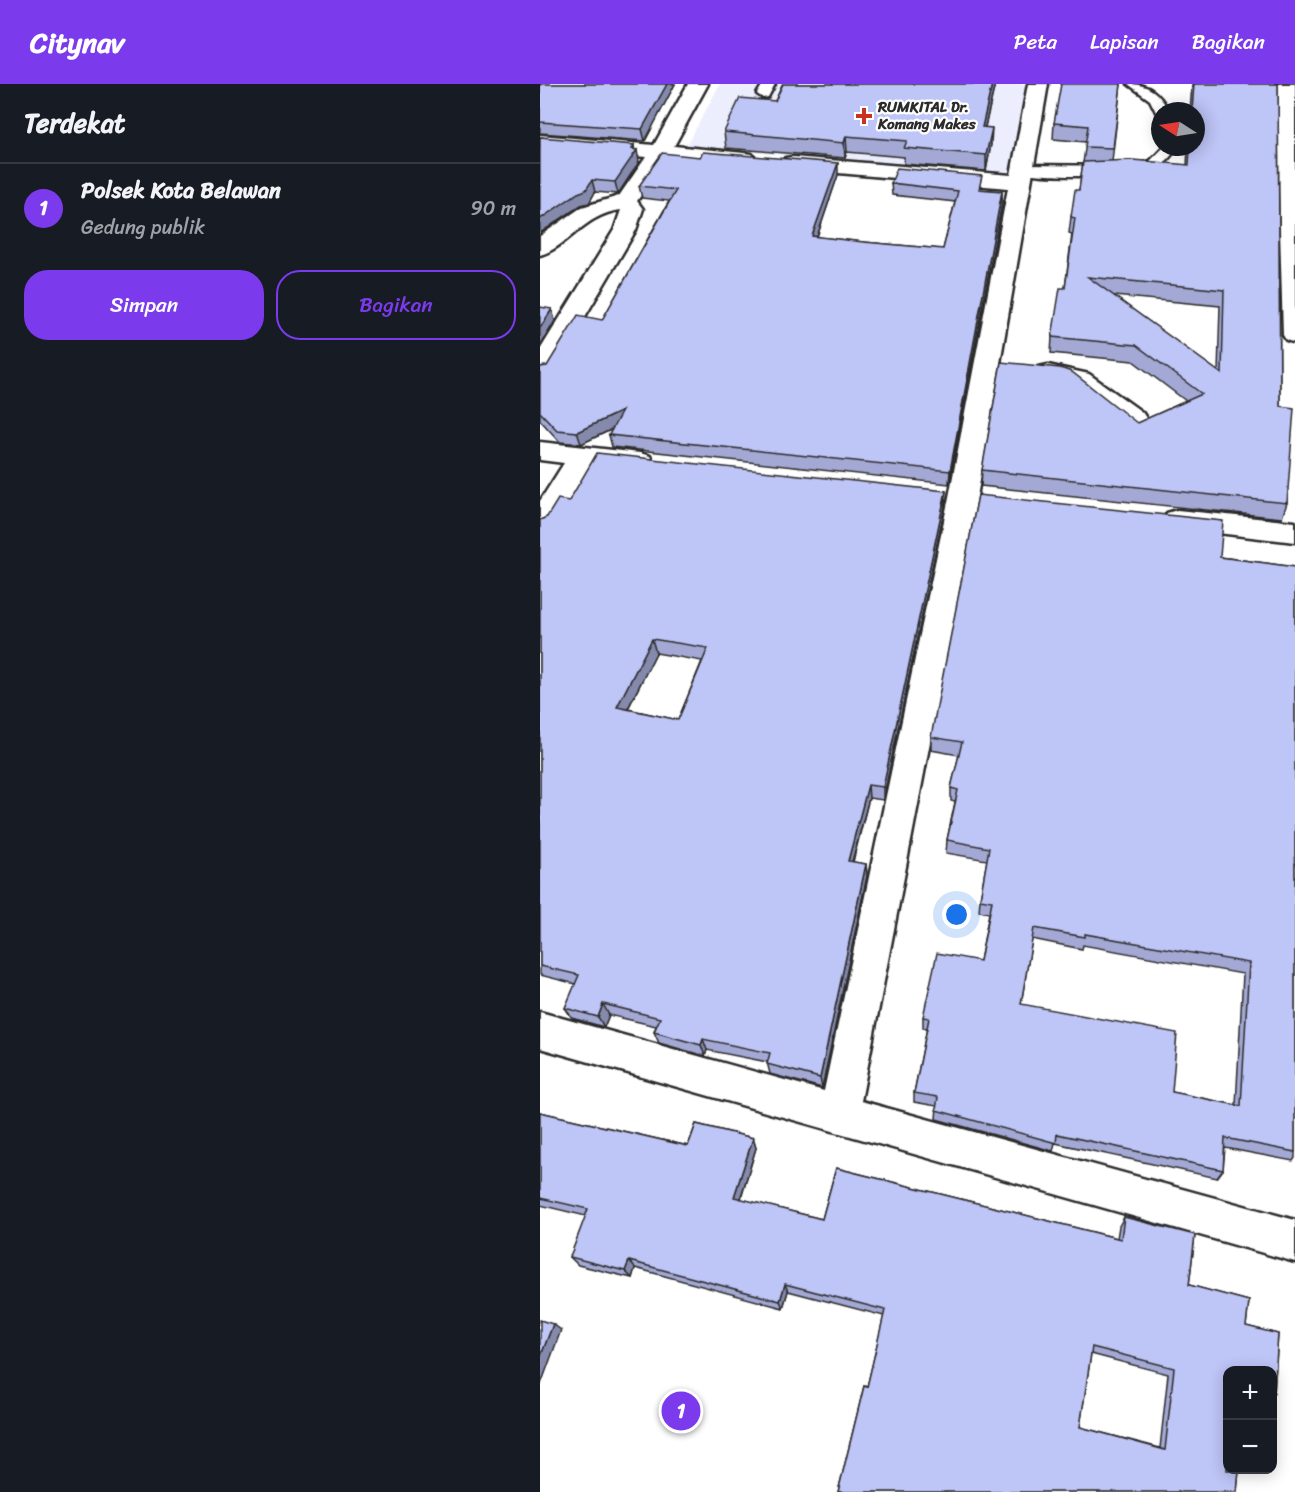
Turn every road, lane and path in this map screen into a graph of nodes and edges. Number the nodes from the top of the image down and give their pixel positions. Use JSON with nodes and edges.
{"nodes":[{"id":1,"x":698,"y":84,"type":"edge"},
{"id":2,"x":1038,"y":84,"type":"edge"},
{"id":3,"x":1134,"y":84,"type":"edge"},
{"id":4,"x":1286,"y":84,"type":"edge"},
{"id":5,"x":1157,"y":102,"type":"edge"},
{"id":6,"x":540,"y":141,"type":"edge"},
{"id":7,"x":660,"y":152,"type":"junction"},
{"id":8,"x":1162,"y":156,"type":"edge"},
{"id":9,"x":1021,"y":175,"type":"junction"},
{"id":10,"x":626,"y":202,"type":"junction"},
{"id":11,"x":540,"y":248,"type":"edge"},
{"id":12,"x":1295,"y":335,"type":"edge"},
{"id":13,"x":1008,"y":369,"type":"junction"},
{"id":14,"x":540,"y":371,"type":"edge"},
{"id":15,"x":1133,"y":418,"type":"edge"},
{"id":16,"x":540,"y":451,"type":"edge"},
{"id":17,"x":582,"y":456,"type":"junction"},
{"id":18,"x":665,"y":465,"type":"edge"},
{"id":19,"x":1153,"y":517,"type":"edge"},
{"id":20,"x":540,"y":524,"type":"edge"},
{"id":21,"x":1295,"y":532,"type":"edge"},
{"id":22,"x":540,"y":1030,"type":"edge"},
{"id":23,"x":839,"y":1112,"type":"junction"},
{"id":24,"x":1295,"y":1241,"type":"edge"}],
"edges":[{"from":1,"to":7,"type":"street"},
{"from":2,"to":9,"type":"street"},
{"from":3,"to":5,"type":"lane"},
{"from":4,"to":12,"type":"street"},
{"from":6,"to":7,"type":"street"},
{"from":7,"to":9,"type":"street"},
{"from":7,"to":10,"type":"street"},
{"from":8,"to":9,"type":"lane"},
{"from":9,"to":13,"type":"street"},
{"from":10,"to":11,"type":"street"},
{"from":10,"to":14,"type":"street"},
{"from":13,"to":15,"type":"street"},
{"from":13,"to":23,"type":"street"},
{"from":16,"to":17,"type":"street"},
{"from":17,"to":18,"type":"street"},
{"from":17,"to":20,"type":"street"},
{"from":19,"to":21,"type":"street"},
{"from":22,"to":23,"type":"street"},
{"from":23,"to":24,"type":"street"}]}
